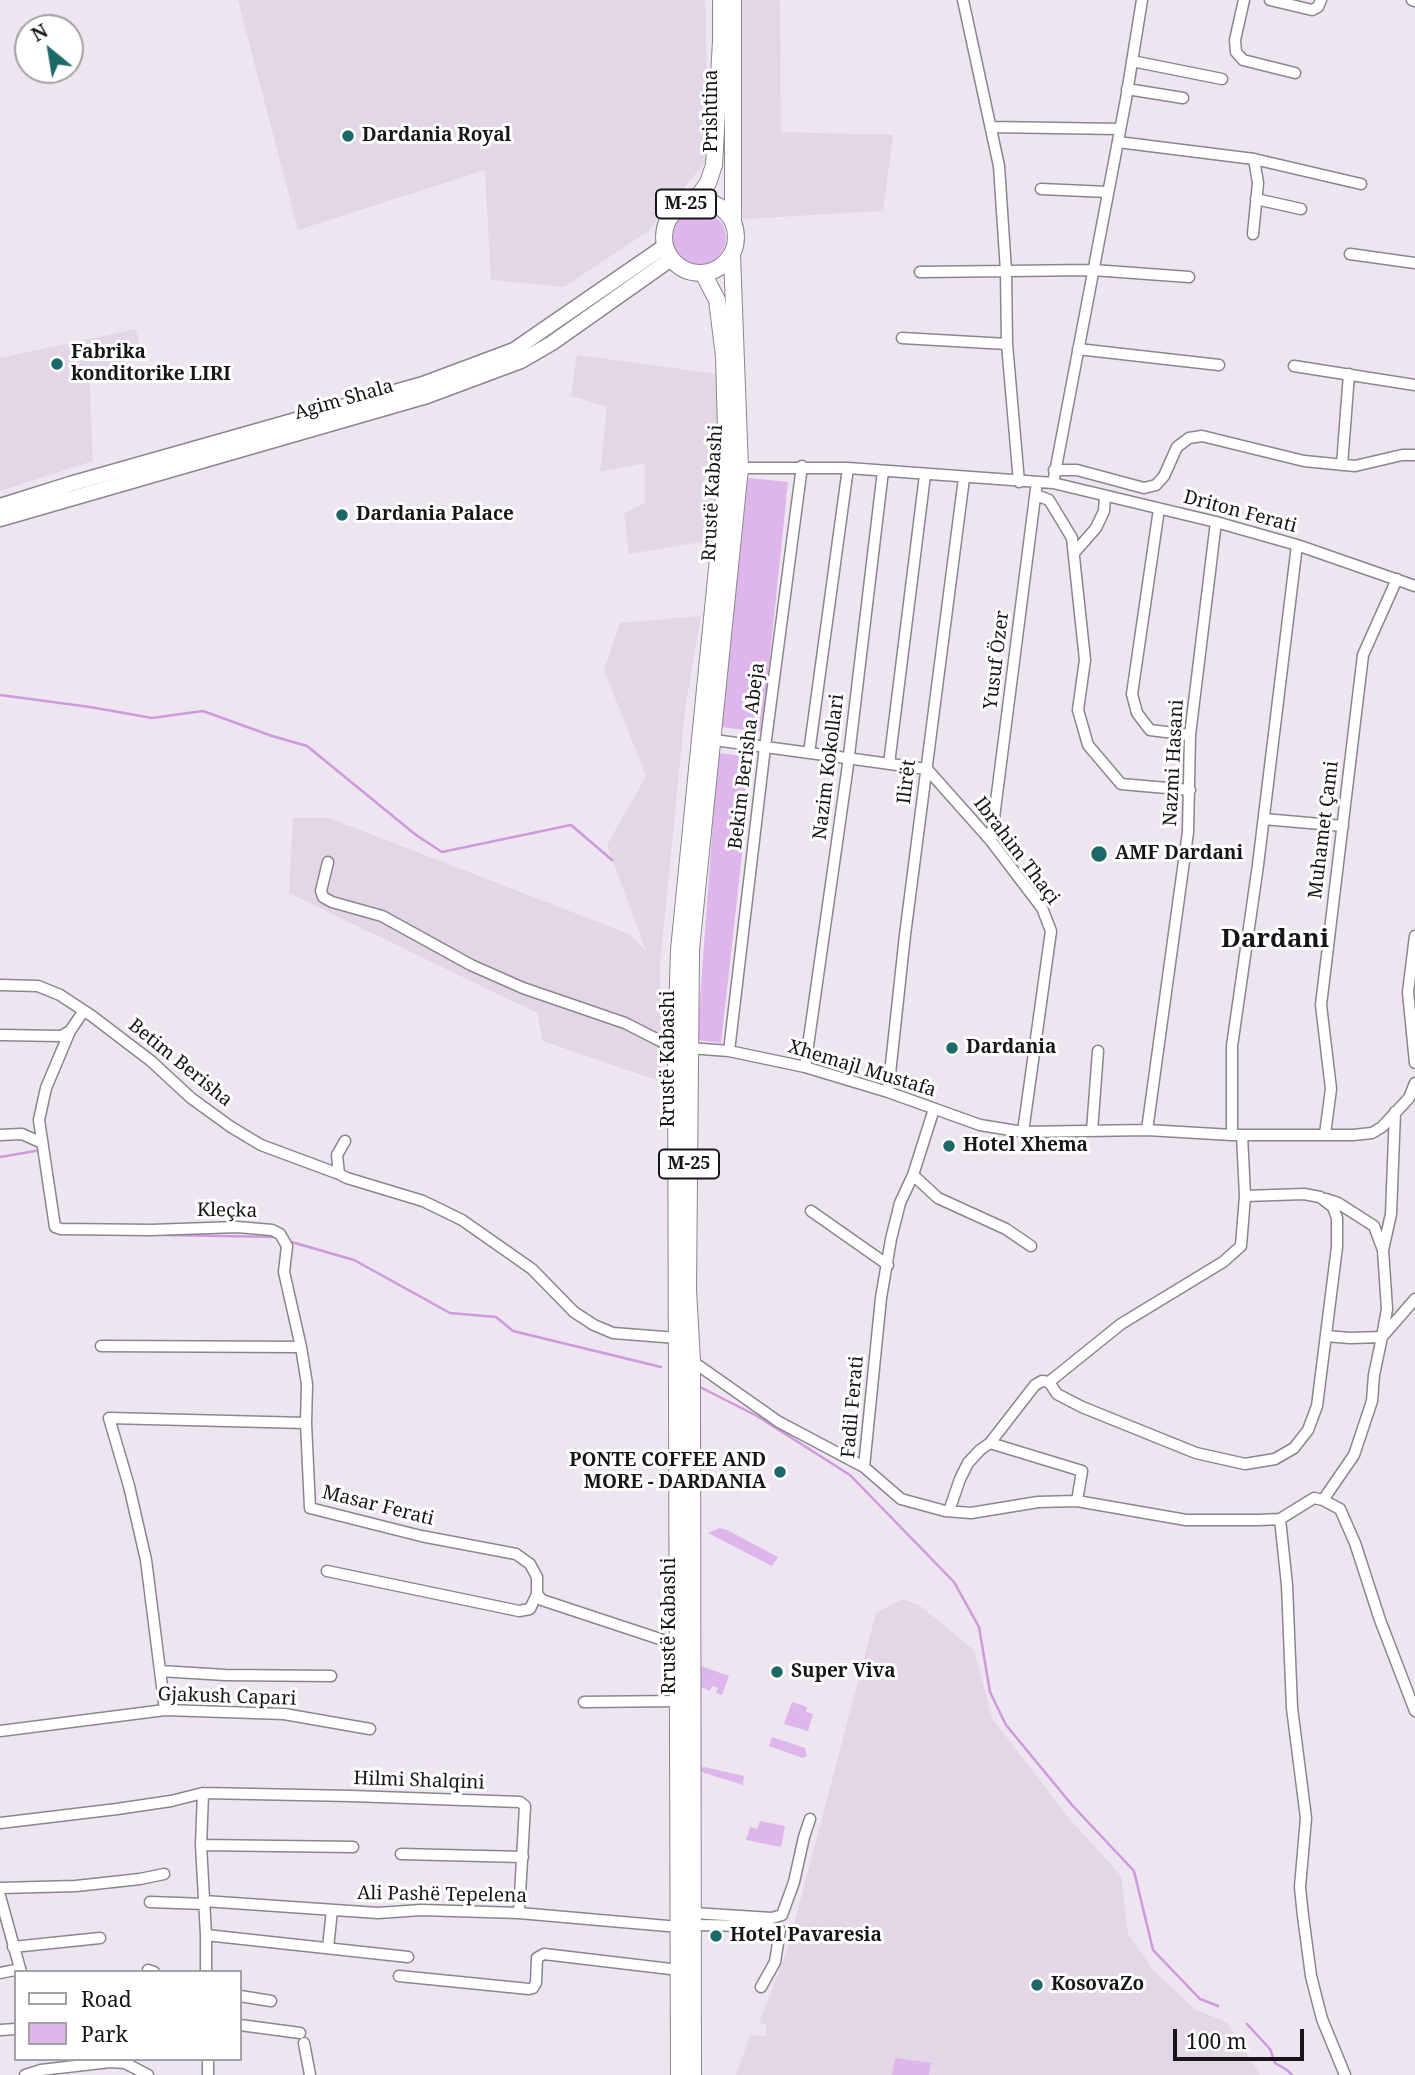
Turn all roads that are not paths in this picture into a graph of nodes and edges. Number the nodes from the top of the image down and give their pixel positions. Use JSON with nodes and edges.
{"nodes":[{"id":1,"x":721,"y":0,"type":"edge"},
{"id":2,"x":733,"y":0,"type":"edge"},
{"id":3,"x":963,"y":0,"type":"edge"},
{"id":4,"x":1142,"y":0,"type":"edge"},
{"id":5,"x":1244,"y":0,"type":"edge"},
{"id":6,"x":1270,"y":0,"type":"edge"},
{"id":7,"x":1321,"y":0,"type":"edge"},
{"id":8,"x":1132,"y":61,"type":"junction"},
{"id":9,"x":1295,"y":74,"type":"dead end"},
{"id":10,"x":1222,"y":79,"type":"dead end"},
{"id":11,"x":1127,"y":89,"type":"junction"},
{"id":12,"x":1183,"y":98,"type":"dead end"},
{"id":13,"x":991,"y":127,"type":"junction"},
{"id":14,"x":1120,"y":129,"type":"junction"},
{"id":15,"x":1118,"y":142,"type":"junction"},
{"id":16,"x":1254,"y":159,"type":"junction"},
{"id":17,"x":1362,"y":184,"type":"dead end"},
{"id":18,"x":1041,"y":189,"type":"dead end"},
{"id":19,"x":1108,"y":192,"type":"junction"},
{"id":20,"x":1256,"y":199,"type":"junction"},
{"id":21,"x":694,"y":202,"type":"junction"},
{"id":22,"x":1301,"y":209,"type":"dead end"},
{"id":23,"x":733,"y":221,"type":"junction"},
{"id":24,"x":1253,"y":234,"type":"dead end"},
{"id":25,"x":668,"y":253,"type":"junction"},
{"id":26,"x":1350,"y":254,"type":"dead end"},
{"id":27,"x":732,"y":255,"type":"junction"},
{"id":28,"x":1415,"y":263,"type":"edge"},
{"id":29,"x":1093,"y":270,"type":"junction"},
{"id":30,"x":1006,"y":271,"type":"junction"},
{"id":31,"x":920,"y":272,"type":"dead end"},
{"id":32,"x":703,"y":273,"type":"junction"},
{"id":33,"x":1189,"y":277,"type":"dead end"},
{"id":34,"x":902,"y":338,"type":"dead end"},
{"id":35,"x":1007,"y":344,"type":"junction"},
{"id":36,"x":1077,"y":349,"type":"junction"},
{"id":37,"x":1219,"y":365,"type":"dead end"},
{"id":38,"x":1294,"y":366,"type":"dead end"},
{"id":39,"x":1349,"y":374,"type":"junction"},
{"id":40,"x":1415,"y":384,"type":"edge"},
{"id":41,"x":1415,"y":455,"type":"edge"},
{"id":42,"x":1342,"y":465,"type":"junction"},
{"id":43,"x":802,"y":466,"type":"junction"},
{"id":44,"x":740,"y":468,"type":"junction"},
{"id":45,"x":848,"y":468,"type":"junction"},
{"id":46,"x":1054,"y":470,"type":"junction"},
{"id":47,"x":883,"y":471,"type":"junction"},
{"id":48,"x":925,"y":475,"type":"junction"},
{"id":49,"x":964,"y":478,"type":"junction"},
{"id":50,"x":1019,"y":482,"type":"junction"},
{"id":51,"x":1036,"y":483,"type":"junction"},
{"id":52,"x":1053,"y":483,"type":"junction"},
{"id":53,"x":1036,"y":495,"type":"junction"},
{"id":54,"x":1105,"y":496,"type":"junction"},
{"id":55,"x":0,"y":506,"type":"edge"},
{"id":56,"x":1159,"y":509,"type":"junction"},
{"id":57,"x":0,"y":519,"type":"edge"},
{"id":58,"x":1216,"y":522,"type":"junction"},
{"id":59,"x":1297,"y":545,"type":"junction"},
{"id":60,"x":1074,"y":553,"type":"junction"},
{"id":61,"x":1397,"y":579,"type":"junction"},
{"id":62,"x":1415,"y":586,"type":"edge"},
{"id":63,"x":1190,"y":735,"type":"junction"},
{"id":64,"x":706,"y":739,"type":"junction"},
{"id":65,"x":765,"y":747,"type":"junction"},
{"id":66,"x":809,"y":753,"type":"junction"},
{"id":67,"x":848,"y":759,"type":"junction"},
{"id":68,"x":888,"y":764,"type":"junction"},
{"id":69,"x":927,"y":769,"type":"junction"},
{"id":70,"x":1190,"y":790,"type":"junction"},
{"id":71,"x":1264,"y":819,"type":"junction"},
{"id":72,"x":1343,"y":826,"type":"junction"},
{"id":73,"x":991,"y":841,"type":"junction"},
{"id":74,"x":328,"y":862,"type":"dead end"},
{"id":75,"x":1415,"y":936,"type":"edge"},
{"id":76,"x":0,"y":985,"type":"edge"},
{"id":77,"x":83,"y":1012,"type":"junction"},
{"id":78,"x":70,"y":1031,"type":"junction"},
{"id":79,"x":0,"y":1035,"type":"edge"},
{"id":80,"x":682,"y":1049,"type":"junction"},
{"id":81,"x":729,"y":1051,"type":"junction"},
{"id":82,"x":1098,"y":1051,"type":"dead end"},
{"id":83,"x":1415,"y":1063,"type":"edge"},
{"id":84,"x":805,"y":1067,"type":"junction"},
{"id":85,"x":1415,"y":1083,"type":"edge"},
{"id":86,"x":888,"y":1092,"type":"junction"},
{"id":87,"x":934,"y":1109,"type":"junction"},
{"id":88,"x":1395,"y":1112,"type":"junction"},
{"id":89,"x":1147,"y":1130,"type":"junction"},
{"id":90,"x":1092,"y":1131,"type":"junction"},
{"id":91,"x":1023,"y":1132,"type":"junction"},
{"id":92,"x":1325,"y":1134,"type":"junction"},
{"id":93,"x":0,"y":1135,"type":"edge"},
{"id":94,"x":1237,"y":1135,"type":"junction"},
{"id":95,"x":345,"y":1141,"type":"dead end"},
{"id":96,"x":40,"y":1142,"type":"junction"},
{"id":97,"x":339,"y":1174,"type":"junction"},
{"id":98,"x":913,"y":1175,"type":"junction"},
{"id":99,"x":1245,"y":1196,"type":"junction"},
{"id":100,"x":1320,"y":1197,"type":"junction"},
{"id":101,"x":811,"y":1211,"type":"dead end"},
{"id":102,"x":1031,"y":1246,"type":"dead end"},
{"id":103,"x":1383,"y":1250,"type":"junction"},
{"id":104,"x":888,"y":1265,"type":"junction"},
{"id":105,"x":1415,"y":1299,"type":"edge"},
{"id":106,"x":1326,"y":1336,"type":"junction"},
{"id":107,"x":1382,"y":1337,"type":"junction"},
{"id":108,"x":677,"y":1338,"type":"junction"},
{"id":109,"x":101,"y":1346,"type":"dead end"},
{"id":110,"x":301,"y":1348,"type":"junction"},
{"id":111,"x":692,"y":1361,"type":"junction"},
{"id":112,"x":1049,"y":1382,"type":"junction"},
{"id":113,"x":306,"y":1423,"type":"junction"},
{"id":114,"x":990,"y":1443,"type":"junction"},
{"id":115,"x":864,"y":1467,"type":"junction"},
{"id":116,"x":1323,"y":1500,"type":"junction"},
{"id":117,"x":1077,"y":1501,"type":"junction"},
{"id":118,"x":949,"y":1511,"type":"junction"},
{"id":119,"x":1280,"y":1519,"type":"junction"},
{"id":120,"x":327,"y":1571,"type":"dead end"},
{"id":121,"x":537,"y":1594,"type":"junction"},
{"id":122,"x":678,"y":1645,"type":"junction"},
{"id":123,"x":160,"y":1671,"type":"junction"},
{"id":124,"x":331,"y":1676,"type":"dead end"},
{"id":125,"x":584,"y":1702,"type":"dead end"},
{"id":126,"x":678,"y":1702,"type":"junction"},
{"id":127,"x":165,"y":1710,"type":"junction"},
{"id":128,"x":1415,"y":1711,"type":"edge"},
{"id":129,"x":370,"y":1729,"type":"dead end"},
{"id":130,"x":0,"y":1731,"type":"edge"},
{"id":131,"x":203,"y":1793,"type":"junction"},
{"id":132,"x":810,"y":1819,"type":"dead end"},
{"id":133,"x":0,"y":1823,"type":"edge"},
{"id":134,"x":201,"y":1846,"type":"junction"},
{"id":135,"x":353,"y":1847,"type":"dead end"},
{"id":136,"x":401,"y":1854,"type":"dead end"},
{"id":137,"x":523,"y":1857,"type":"junction"},
{"id":138,"x":164,"y":1874,"type":"dead end"},
{"id":139,"x":0,"y":1888,"type":"edge"},
{"id":140,"x":0,"y":1896,"type":"edge"},
{"id":141,"x":150,"y":1902,"type":"dead end"},
{"id":142,"x":204,"y":1903,"type":"junction"},
{"id":143,"x":332,"y":1910,"type":"junction"},
{"id":144,"x":519,"y":1913,"type":"junction"},
{"id":145,"x":688,"y":1922,"type":"junction"},
{"id":146,"x":206,"y":1935,"type":"junction"},
{"id":147,"x":100,"y":1938,"type":"dead end"},
{"id":148,"x":0,"y":1944,"type":"edge"},
{"id":149,"x":13,"y":1945,"type":"junction"},
{"id":150,"x":328,"y":1948,"type":"junction"},
{"id":151,"x":408,"y":1957,"type":"dead end"},
{"id":152,"x":20,"y":1970,"type":"edge"},
{"id":153,"x":206,"y":1970,"type":"edge"},
{"id":154,"x":679,"y":1970,"type":"junction"},
{"id":155,"x":399,"y":1976,"type":"dead end"},
{"id":156,"x":761,"y":1987,"type":"dead end"},
{"id":157,"x":242,"y":1996,"type":"edge"},
{"id":158,"x":271,"y":2001,"type":"dead end"},
{"id":159,"x":242,"y":2025,"type":"edge"},
{"id":160,"x":42,"y":2068,"type":"edge"},
{"id":161,"x":24,"y":2075,"type":"edge"},
{"id":162,"x":148,"y":2075,"type":"edge"},
{"id":163,"x":310,"y":2075,"type":"edge"},
{"id":164,"x":679,"y":2075,"type":"edge"},
{"id":165,"x":692,"y":2075,"type":"edge"},
{"id":166,"x":1345,"y":2075,"type":"edge"}],
"edges":[{"from":1,"to":21,"type":"main road","name":"Prishtina","number":"M-25"},
{"from":2,"to":23,"type":"main road","name":"Prishtina","number":"M-25"},
{"from":3,"to":13,"type":"street"},
{"from":4,"to":8,"type":"street"},
{"from":5,"to":9,"type":"street"},
{"from":6,"to":7,"type":"street"},
{"from":8,"to":10,"type":"street"},
{"from":8,"to":11,"type":"street"},
{"from":11,"to":12,"type":"street"},
{"from":11,"to":14,"type":"street"},
{"from":13,"to":14,"type":"street"},
{"from":13,"to":30,"type":"street"},
{"from":14,"to":15,"type":"street"},
{"from":15,"to":16,"type":"street"},
{"from":15,"to":19,"type":"street"},
{"from":16,"to":17,"type":"street"},
{"from":16,"to":20,"type":"street"},
{"from":18,"to":19,"type":"street"},
{"from":19,"to":29,"type":"street"},
{"from":20,"to":22,"type":"street"},
{"from":20,"to":24,"type":"street"},
{"from":21,"to":23,"type":"main road","number":"M-25"},
{"from":21,"to":25,"type":"main road","name":"Prishtina","number":"M-25"},
{"from":23,"to":27,"type":"main road","name":"Prishtina","number":"M-25"},
{"from":25,"to":32,"type":"main road"},
{"from":25,"to":55,"type":"main road","name":"Agim Shala"},
{"from":25,"to":57,"type":"main road","name":"Agim Shala"},
{"from":26,"to":28,"type":"street"},
{"from":27,"to":32,"type":"main road"},
{"from":27,"to":44,"type":"main road","name":"Rrustë Kabashi","number":"M-25"},
{"from":29,"to":30,"type":"street"},
{"from":29,"to":33,"type":"street"},
{"from":29,"to":36,"type":"street"},
{"from":30,"to":31,"type":"street"},
{"from":30,"to":35,"type":"street"},
{"from":32,"to":64,"type":"main road","name":"Rrustë Kabashi","number":"M-25"},
{"from":34,"to":35,"type":"street"},
{"from":35,"to":50,"type":"street"},
{"from":36,"to":37,"type":"street"},
{"from":36,"to":46,"type":"street"},
{"from":38,"to":39,"type":"street"},
{"from":39,"to":40,"type":"street"},
{"from":39,"to":42,"type":"street"},
{"from":41,"to":42,"type":"street"},
{"from":42,"to":46,"type":"street"},
{"from":43,"to":44,"type":"street","name":"Driton Ferati"},
{"from":43,"to":45,"type":"street","name":"Driton Ferati"},
{"from":43,"to":65,"type":"street","name":"Bekim Berisha Abeja"},
{"from":44,"to":64,"type":"main road","name":"Rrustë Kabashi","number":"M-25"},
{"from":45,"to":47,"type":"street","name":"Driton Ferati"},
{"from":45,"to":66,"type":"street"},
{"from":46,"to":52,"type":"street"},
{"from":47,"to":48,"type":"street","name":"Driton Ferati"},
{"from":47,"to":67,"type":"street","name":"Nazim Kokollari"},
{"from":48,"to":49,"type":"street","name":"Driton Ferati"},
{"from":48,"to":68,"type":"street"},
{"from":49,"to":50,"type":"street","name":"Driton Ferati"},
{"from":49,"to":69,"type":"street","name":"Ilirët"},
{"from":50,"to":51,"type":"street","name":"Driton Ferati"},
{"from":51,"to":52,"type":"street","name":"Driton Ferati"},
{"from":51,"to":53,"type":"street","name":"Yusuf Özer"},
{"from":52,"to":54,"type":"street","name":"Driton Ferati"},
{"from":53,"to":60,"type":"street"},
{"from":53,"to":73,"type":"street","name":"Yusuf Özer"},
{"from":54,"to":56,"type":"street","name":"Driton Ferati"},
{"from":54,"to":60,"type":"street"},
{"from":56,"to":58,"type":"street","name":"Driton Ferati"},
{"from":56,"to":63,"type":"street"},
{"from":58,"to":59,"type":"street","name":"Driton Ferati"},
{"from":58,"to":63,"type":"street","name":"Nazmi Hasani"},
{"from":59,"to":61,"type":"street","name":"Driton Ferati"},
{"from":59,"to":71,"type":"street"},
{"from":60,"to":70,"type":"street"},
{"from":61,"to":62,"type":"street","name":"Driton Ferati"},
{"from":61,"to":72,"type":"street","name":"Muhamet Çami"},
{"from":63,"to":70,"type":"street","name":"Nazmi Hasani"},
{"from":64,"to":65,"type":"street"},
{"from":64,"to":80,"type":"main road","name":"Rrustë Kabashi","number":"M-25"},
{"from":65,"to":66,"type":"street"},
{"from":65,"to":81,"type":"street","name":"Bekim Berisha Abeja"},
{"from":66,"to":67,"type":"street"},
{"from":67,"to":68,"type":"street"},
{"from":67,"to":84,"type":"street","name":"Nazim Kokollari"},
{"from":68,"to":69,"type":"street"},
{"from":69,"to":73,"type":"street","name":"Ibrahim Thaçi"},
{"from":69,"to":86,"type":"street","name":"Ilirët"},
{"from":70,"to":89,"type":"street","name":"Nazmi Hasani"},
{"from":71,"to":72,"type":"street"},
{"from":71,"to":94,"type":"street"},
{"from":72,"to":92,"type":"street","name":"Muhamet Çami"},
{"from":73,"to":91,"type":"street","name":"Ibrahim Thaçi"},
{"from":74,"to":80,"type":"street"},
{"from":75,"to":83,"type":"street"},
{"from":76,"to":77,"type":"street","name":"Betim Berisha"},
{"from":77,"to":78,"type":"street"},
{"from":77,"to":97,"type":"street","name":"Betim Berisha"},
{"from":78,"to":79,"type":"street"},
{"from":78,"to":96,"type":"street"},
{"from":80,"to":81,"type":"street","name":"Xhemajl Mustafa"},
{"from":80,"to":108,"type":"main road","name":"Rrustë Kabashi","number":"M-25"},
{"from":80,"to":111,"type":"main road","name":"Rrustë Kabashi","number":"M-25"},
{"from":81,"to":84,"type":"street","name":"Xhemajl Mustafa"},
{"from":82,"to":90,"type":"street"},
{"from":84,"to":86,"type":"street","name":"Xhemajl Mustafa"},
{"from":85,"to":88,"type":"street"},
{"from":86,"to":87,"type":"street","name":"Xhemajl Mustafa"},
{"from":87,"to":91,"type":"street","name":"Xhemajl Mustafa"},
{"from":87,"to":98,"type":"street","name":"Fadil Ferati"},
{"from":88,"to":92,"type":"street","name":"Xhemajl Mustafa"},
{"from":88,"to":103,"type":"street"},
{"from":89,"to":90,"type":"street","name":"Xhemajl Mustafa"},
{"from":89,"to":94,"type":"street","name":"Xhemajl Mustafa"},
{"from":90,"to":91,"type":"street","name":"Xhemajl Mustafa"},
{"from":92,"to":94,"type":"street","name":"Xhemajl Mustafa"},
{"from":93,"to":96,"type":"street"},
{"from":94,"to":99,"type":"street"},
{"from":95,"to":97,"type":"street"},
{"from":96,"to":110,"type":"street","name":"Kleçka"},
{"from":97,"to":108,"type":"street","name":"Betim Berisha"},
{"from":98,"to":102,"type":"street"},
{"from":98,"to":104,"type":"street","name":"Fadil Ferati"},
{"from":99,"to":100,"type":"street"},
{"from":99,"to":112,"type":"street"},
{"from":100,"to":103,"type":"street"},
{"from":100,"to":106,"type":"street"},
{"from":101,"to":104,"type":"street"},
{"from":103,"to":107,"type":"street"},
{"from":104,"to":115,"type":"street","name":"Fadil Ferati"},
{"from":105,"to":107,"type":"street"},
{"from":106,"to":107,"type":"street"},
{"from":106,"to":112,"type":"street"},
{"from":107,"to":116,"type":"street"},
{"from":108,"to":122,"type":"main road","name":"Rrustë Kabashi","number":"M-25"},
{"from":109,"to":110,"type":"street"},
{"from":110,"to":113,"type":"street","name":"Kleçka"},
{"from":111,"to":115,"type":"street"},
{"from":111,"to":145,"type":"main road","name":"Rrustë Kabashi","number":"M-25"},
{"from":112,"to":114,"type":"street"},
{"from":113,"to":121,"type":"street","name":"Masar Ferati"},
{"from":113,"to":123,"type":"street"},
{"from":114,"to":117,"type":"street"},
{"from":114,"to":118,"type":"street"},
{"from":115,"to":118,"type":"street","name":"Fadil Ferati"},
{"from":116,"to":119,"type":"street"},
{"from":116,"to":128,"type":"street"},
{"from":117,"to":118,"type":"street","name":"Fadil Ferati"},
{"from":117,"to":119,"type":"street","name":"Fadil Ferati"},
{"from":119,"to":166,"type":"street"},
{"from":120,"to":121,"type":"street"},
{"from":121,"to":122,"type":"street"},
{"from":122,"to":126,"type":"main road","name":"Rrustë Kabashi","number":"M-25"},
{"from":123,"to":124,"type":"street"},
{"from":123,"to":127,"type":"street"},
{"from":125,"to":126,"type":"street"},
{"from":126,"to":145,"type":"main road","name":"Rrustë Kabashi","number":"M-25"},
{"from":127,"to":129,"type":"street","name":"Gjakush Capari"},
{"from":127,"to":130,"type":"street","name":"Gjakush Capari"},
{"from":131,"to":133,"type":"street"},
{"from":131,"to":134,"type":"street"},
{"from":131,"to":137,"type":"street","name":"Hilmi Shalqini"},
{"from":132,"to":145,"type":"street"},
{"from":134,"to":135,"type":"street"},
{"from":134,"to":142,"type":"street"},
{"from":136,"to":137,"type":"street"},
{"from":137,"to":144,"type":"street","name":"Hilmi Shalqini"},
{"from":138,"to":139,"type":"street"},
{"from":140,"to":149,"type":"street"},
{"from":141,"to":142,"type":"street","name":"Ali Pashë Tepelena"},
{"from":142,"to":143,"type":"street","name":"Ali Pashë Tepelena"},
{"from":142,"to":146,"type":"street"},
{"from":143,"to":144,"type":"street","name":"Ali Pashë Tepelena"},
{"from":143,"to":150,"type":"street"},
{"from":144,"to":145,"type":"street","name":"Ali Pashë Tepelena"},
{"from":145,"to":154,"type":"main road","name":"Rrustë Kabashi","number":"M-25"},
{"from":145,"to":156,"type":"street"},
{"from":145,"to":165,"type":"main road","name":"Rrustë Kabashi","number":"M-25"},
{"from":146,"to":150,"type":"street"},
{"from":146,"to":153,"type":"street"},
{"from":147,"to":149,"type":"street"},
{"from":148,"to":149,"type":"street"},
{"from":149,"to":152,"type":"street"},
{"from":150,"to":151,"type":"street"},
{"from":154,"to":155,"type":"street"},
{"from":154,"to":164,"type":"main road","name":"Rrustë Kabashi","number":"M-25"},
{"from":157,"to":158,"type":"street"},
{"from":159,"to":163,"type":"street"},
{"from":160,"to":161,"type":"street"},
{"from":160,"to":162,"type":"street"}]}
